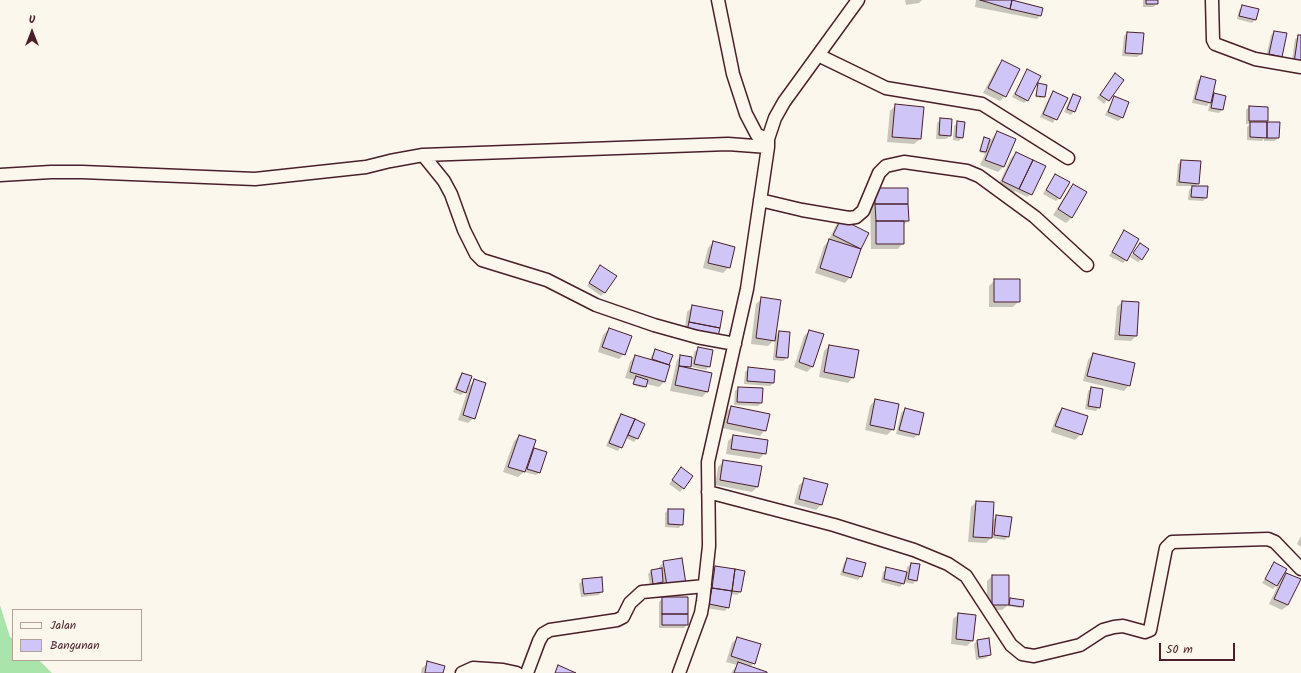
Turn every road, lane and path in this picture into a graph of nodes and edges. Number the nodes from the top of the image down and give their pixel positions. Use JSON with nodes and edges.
{"nodes":[{"id":1,"x":718,"y":0,"type":"edge"},
{"id":2,"x":858,"y":0,"type":"edge"},
{"id":3,"x":1212,"y":0,"type":"edge"},
{"id":4,"x":818,"y":55,"type":"junction"},
{"id":5,"x":1301,"y":67,"type":"edge"},
{"id":6,"x":768,"y":143,"type":"junction"},
{"id":7,"x":423,"y":155,"type":"junction"},
{"id":8,"x":1068,"y":158,"type":"dead end"},
{"id":9,"x":0,"y":175,"type":"edge"},
{"id":10,"x":760,"y":200,"type":"junction"},
{"id":11,"x":1087,"y":265,"type":"dead end"},
{"id":12,"x":735,"y":344,"type":"junction"},
{"id":13,"x":708,"y":492,"type":"junction"},
{"id":14,"x":1301,"y":569,"type":"edge"},
{"id":15,"x":705,"y":586,"type":"junction"},
{"id":16,"x":462,"y":673,"type":"edge"},
{"id":17,"x":517,"y":673,"type":"edge"},
{"id":18,"x":527,"y":673,"type":"edge"},
{"id":19,"x":679,"y":673,"type":"edge"}],
"edges":[{"from":1,"to":6,"type":"street"},
{"from":2,"to":4,"type":"street"},
{"from":3,"to":5,"type":"street"},
{"from":4,"to":6,"type":"street"},
{"from":4,"to":8,"type":"street"},
{"from":6,"to":7,"type":"street"},
{"from":6,"to":10,"type":"street"},
{"from":7,"to":9,"type":"street"},
{"from":7,"to":12,"type":"street"},
{"from":10,"to":11,"type":"street"},
{"from":10,"to":12,"type":"street"},
{"from":12,"to":13,"type":"street"},
{"from":13,"to":14,"type":"street"},
{"from":13,"to":15,"type":"street"},
{"from":15,"to":18,"type":"street"},
{"from":15,"to":19,"type":"street"},
{"from":16,"to":17,"type":"street"}]}
